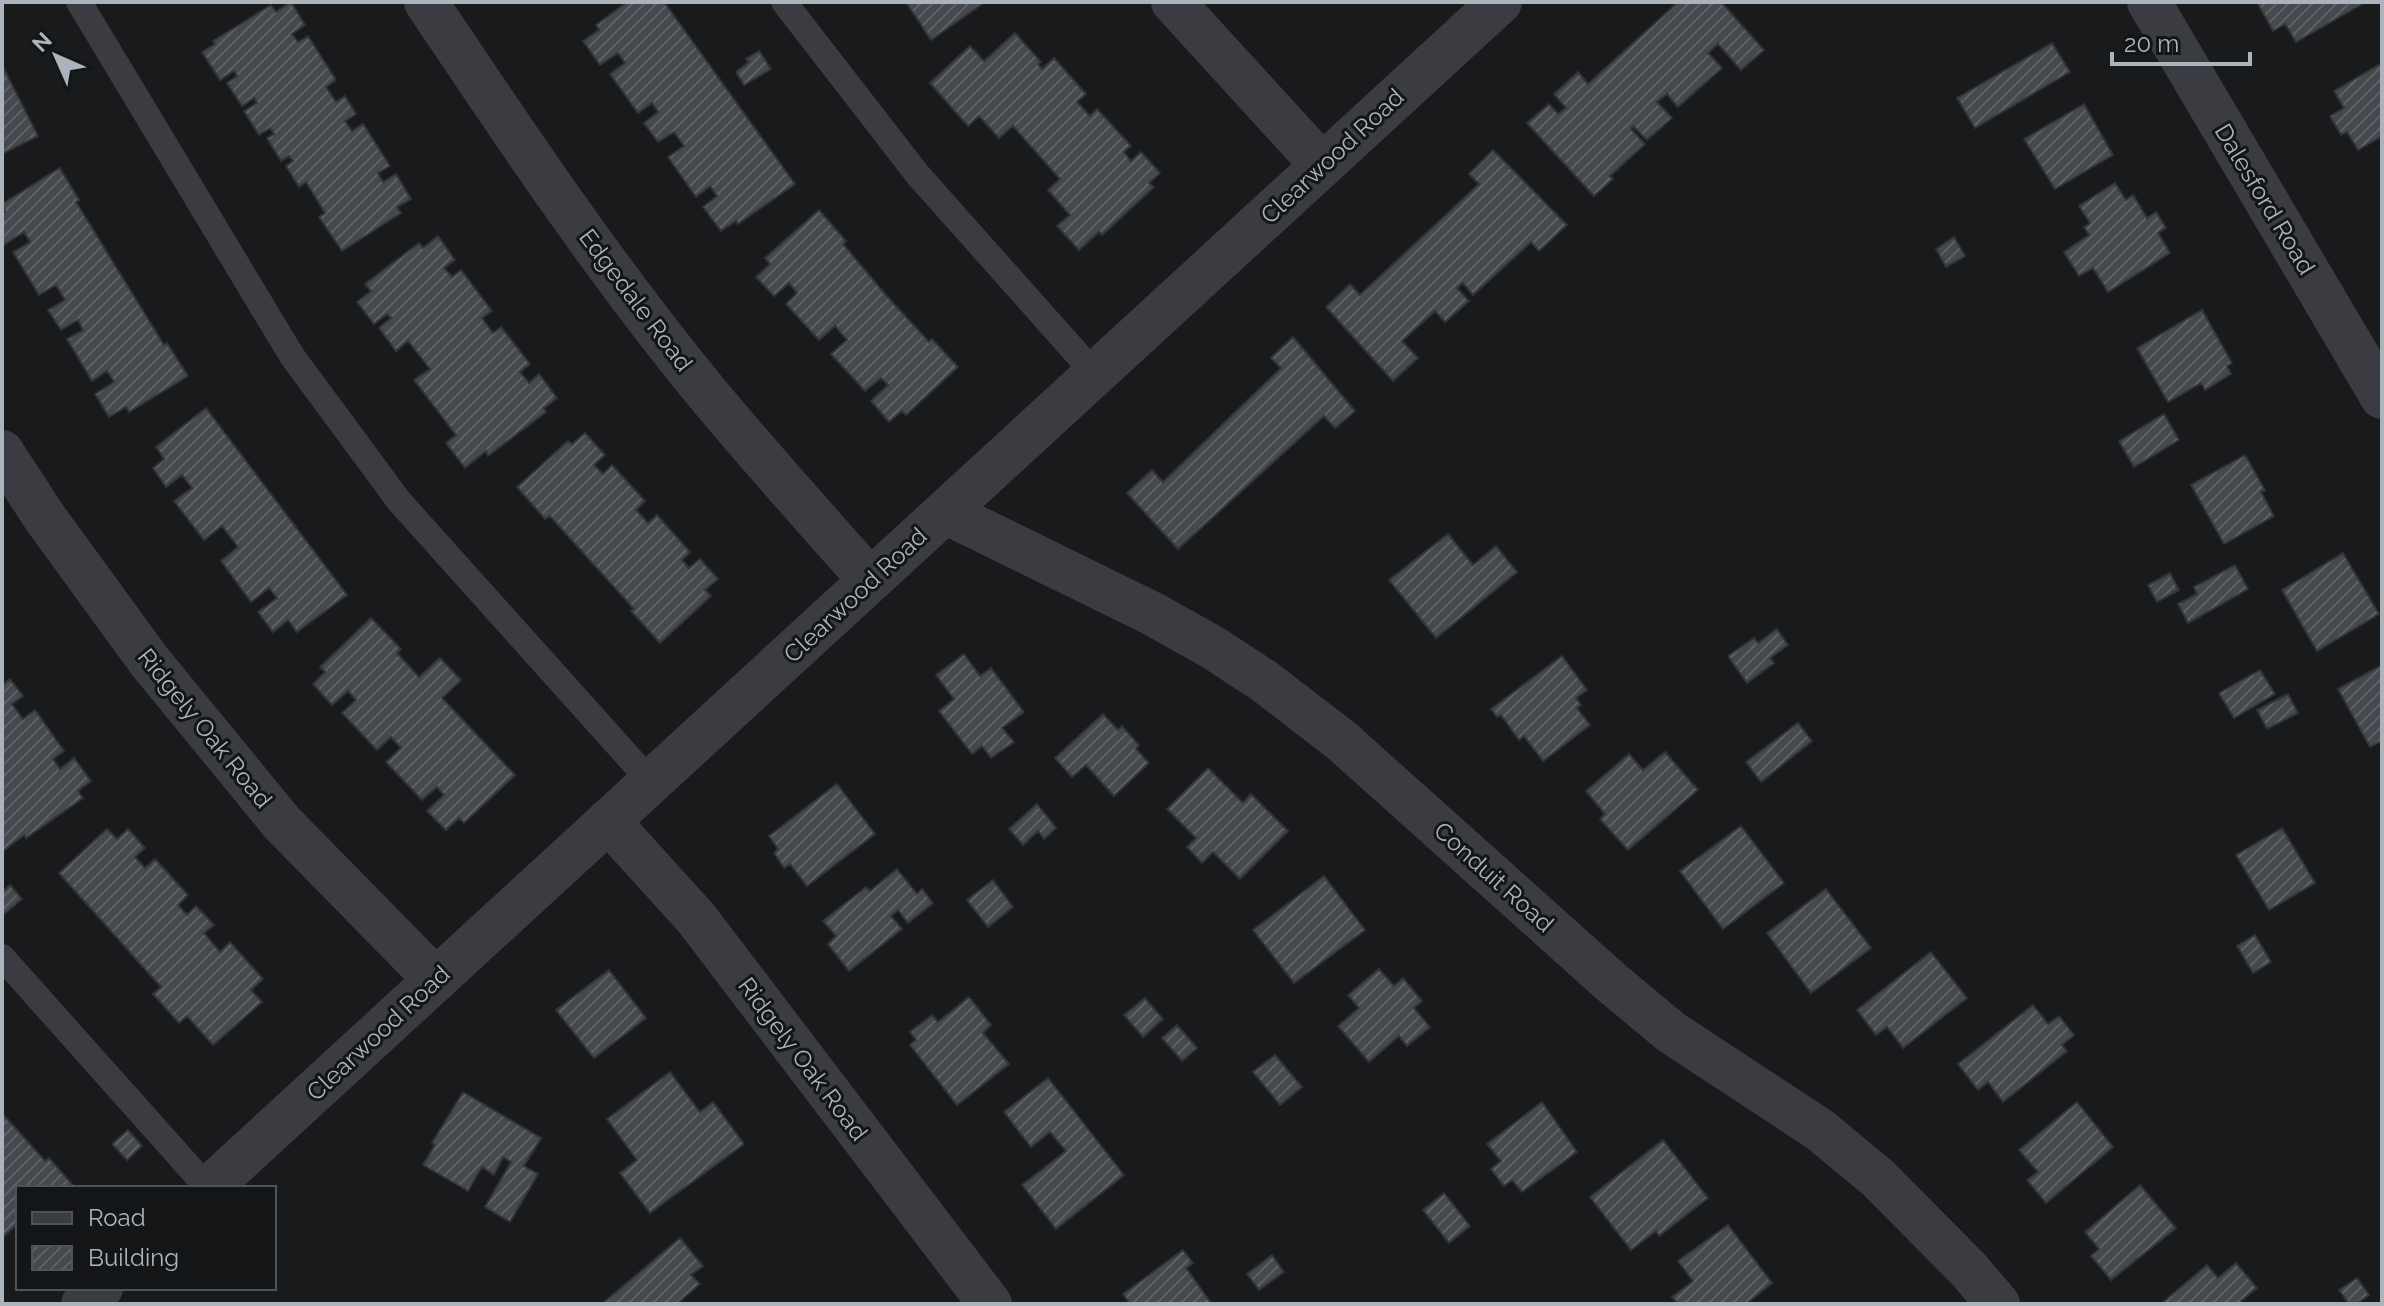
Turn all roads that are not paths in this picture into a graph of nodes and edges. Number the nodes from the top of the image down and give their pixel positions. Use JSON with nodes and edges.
{"nodes":[{"id":1,"x":79,"y":2,"type":"edge"},
{"id":2,"x":426,"y":2,"type":"edge"},
{"id":3,"x":784,"y":2,"type":"edge"},
{"id":4,"x":1173,"y":2,"type":"edge"},
{"id":5,"x":1500,"y":2,"type":"edge"},
{"id":6,"x":2149,"y":2,"type":"edge"},
{"id":7,"x":1322,"y":165,"type":"junction"},
{"id":8,"x":1095,"y":374,"type":"junction"},
{"id":9,"x":2382,"y":397,"type":"edge"},
{"id":10,"x":2,"y":452,"type":"edge"},
{"id":11,"x":945,"y":512,"type":"junction"},
{"id":12,"x":870,"y":580,"type":"junction"},
{"id":13,"x":651,"y":782,"type":"junction"},
{"id":14,"x":608,"y":821,"type":"junction"},
{"id":15,"x":2,"y":957,"type":"edge"},
{"id":16,"x":436,"y":980,"type":"junction"},
{"id":17,"x":207,"y":1186,"type":"edge"},
{"id":18,"x":211,"y":1186,"type":"edge"},
{"id":19,"x":99,"y":1290,"type":"edge"},
{"id":20,"x":83,"y":1304,"type":"edge"},
{"id":21,"x":990,"y":1304,"type":"edge"},
{"id":22,"x":1998,"y":1304,"type":"edge"}],
"edges":[{"from":1,"to":13,"type":"lane"},
{"from":2,"to":12,"type":"street","name":"Edgedale Road"},
{"from":3,"to":8,"type":"lane"},
{"from":4,"to":7,"type":"street"},
{"from":5,"to":7,"type":"street","name":"Clearwood Road"},
{"from":6,"to":9,"type":"street","name":"Dalesford Road"},
{"from":7,"to":8,"type":"street","name":"Clearwood Road"},
{"from":8,"to":11,"type":"street","name":"Clearwood Road"},
{"from":10,"to":16,"type":"street","name":"Ridgely Oak Road"},
{"from":11,"to":12,"type":"street","name":"Clearwood Road"},
{"from":11,"to":22,"type":"street","name":"Conduit Road"},
{"from":12,"to":13,"type":"street","name":"Clearwood Road"},
{"from":13,"to":14,"type":"street","name":"Clearwood Road"},
{"from":14,"to":16,"type":"street","name":"Clearwood Road"},
{"from":14,"to":21,"type":"street","name":"Ridgely Oak Road"},
{"from":15,"to":17,"type":"lane"},
{"from":16,"to":18,"type":"street","name":"Clearwood Road"},
{"from":19,"to":20,"type":"street"}]}
